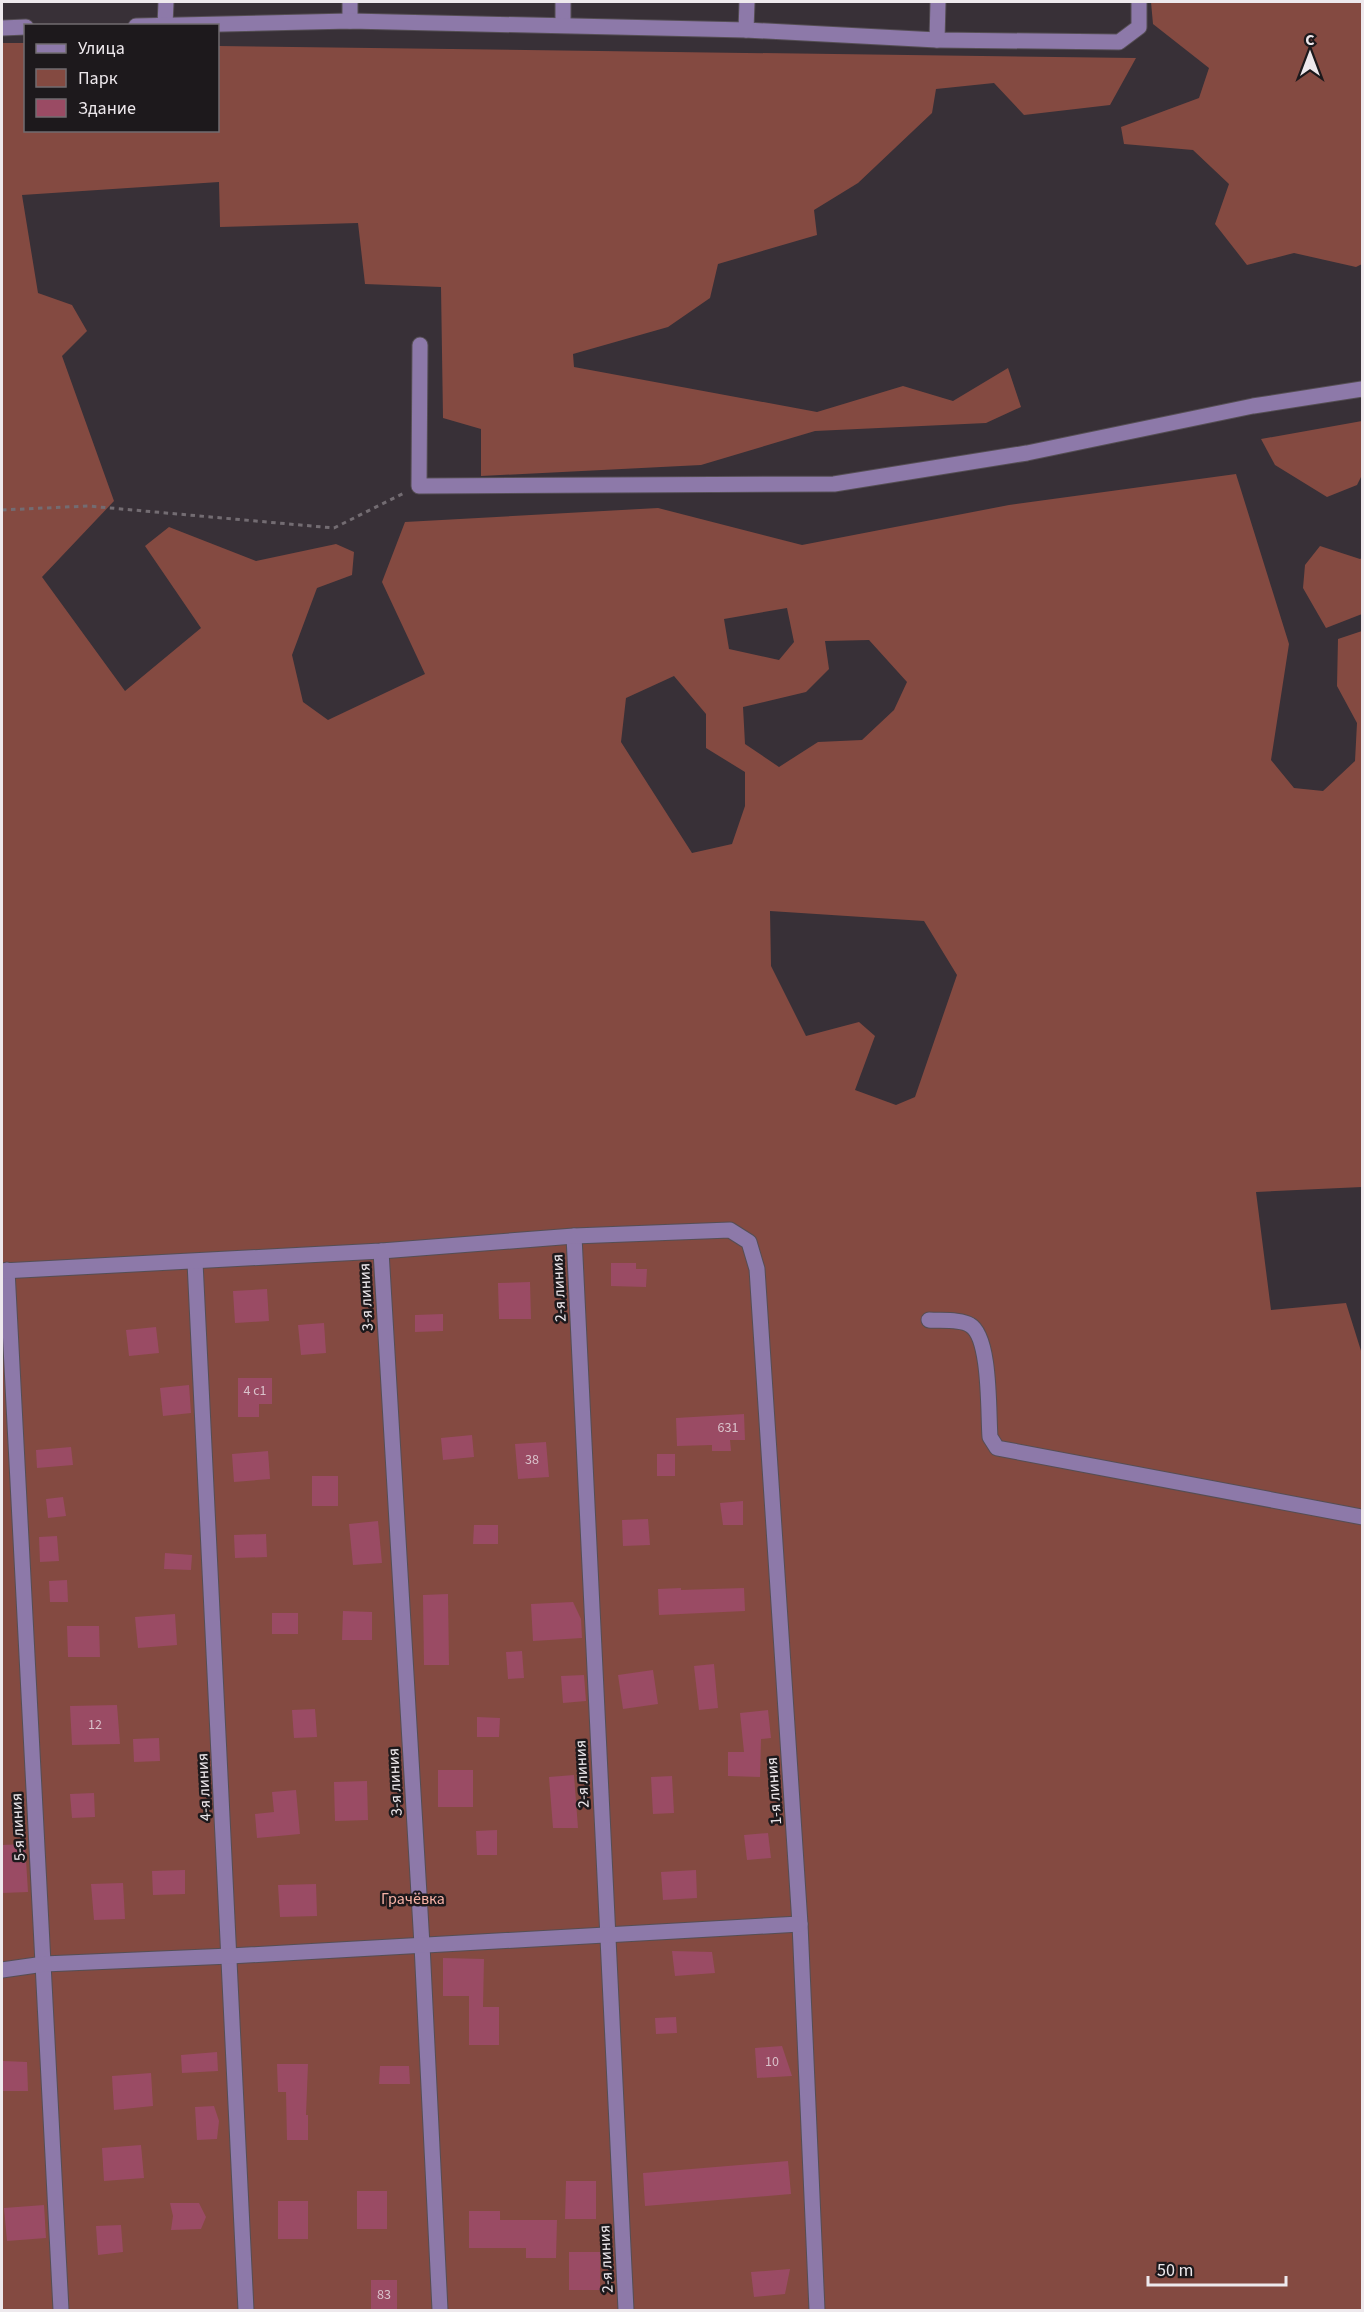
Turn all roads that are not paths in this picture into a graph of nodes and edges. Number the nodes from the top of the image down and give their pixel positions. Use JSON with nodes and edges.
{"nodes":[{"id":1,"x":166,"y":2,"type":"edge"},
{"id":2,"x":350,"y":2,"type":"edge"},
{"id":3,"x":563,"y":2,"type":"edge"},
{"id":4,"x":747,"y":2,"type":"edge"},
{"id":5,"x":938,"y":2,"type":"edge"},
{"id":6,"x":1139,"y":2,"type":"edge"},
{"id":7,"x":350,"y":21,"type":"junction"},
{"id":8,"x":165,"y":24,"type":"edge"},
{"id":9,"x":211,"y":24,"type":"edge"},
{"id":10,"x":563,"y":25,"type":"junction"},
{"id":11,"x":24,"y":27,"type":"edge"},
{"id":12,"x":2,"y":28,"type":"edge"},
{"id":13,"x":746,"y":30,"type":"junction"},
{"id":14,"x":937,"y":40,"type":"junction"},
{"id":15,"x":420,"y":345,"type":"dead end"},
{"id":16,"x":1362,"y":389,"type":"edge"},
{"id":17,"x":574,"y":1236,"type":"junction"},
{"id":18,"x":381,"y":1251,"type":"junction"},
{"id":19,"x":195,"y":1262,"type":"junction"},
{"id":20,"x":4,"y":1271,"type":"edge"},
{"id":21,"x":929,"y":1320,"type":"dead end"},
{"id":22,"x":1362,"y":1517,"type":"edge"},
{"id":23,"x":800,"y":1924,"type":"junction"},
{"id":24,"x":607,"y":1936,"type":"junction"},
{"id":25,"x":422,"y":1945,"type":"junction"},
{"id":26,"x":230,"y":1956,"type":"junction"},
{"id":27,"x":44,"y":1964,"type":"junction"},
{"id":28,"x":2,"y":1970,"type":"edge"},
{"id":29,"x":61,"y":2310,"type":"edge"},
{"id":30,"x":246,"y":2310,"type":"edge"},
{"id":31,"x":440,"y":2310,"type":"edge"},
{"id":32,"x":626,"y":2310,"type":"edge"},
{"id":33,"x":818,"y":2310,"type":"edge"}],
"edges":[{"from":1,"to":8,"type":"street"},
{"from":2,"to":7,"type":"street"},
{"from":3,"to":10,"type":"street"},
{"from":4,"to":13,"type":"street"},
{"from":5,"to":14,"type":"street"},
{"from":6,"to":14,"type":"street"},
{"from":7,"to":9,"type":"street"},
{"from":7,"to":10,"type":"street"},
{"from":10,"to":13,"type":"street"},
{"from":11,"to":12,"type":"street"},
{"from":13,"to":14,"type":"street"},
{"from":15,"to":16,"type":"street"},
{"from":17,"to":18,"type":"street","name":"1-я линия"},
{"from":17,"to":23,"type":"street","name":"1-я линия"},
{"from":17,"to":24,"type":"street","name":"2-я линия"},
{"from":18,"to":19,"type":"street","name":"1-я линия"},
{"from":18,"to":25,"type":"street","name":"3-я линия"},
{"from":19,"to":20,"type":"street","name":"1-я линия"},
{"from":19,"to":26,"type":"street","name":"4-я линия"},
{"from":20,"to":27,"type":"street","name":"5-я линия"},
{"from":21,"to":22,"type":"street"},
{"from":23,"to":24,"type":"street"},
{"from":23,"to":33,"type":"street","name":"1-я линия"},
{"from":24,"to":25,"type":"street"},
{"from":24,"to":32,"type":"street","name":"2-я линия"},
{"from":25,"to":26,"type":"street"},
{"from":25,"to":31,"type":"street","name":"3-я линия"},
{"from":26,"to":27,"type":"street"},
{"from":26,"to":30,"type":"street","name":"4-я линия"},
{"from":27,"to":28,"type":"street"},
{"from":27,"to":29,"type":"street","name":"5-я линия"}]}
